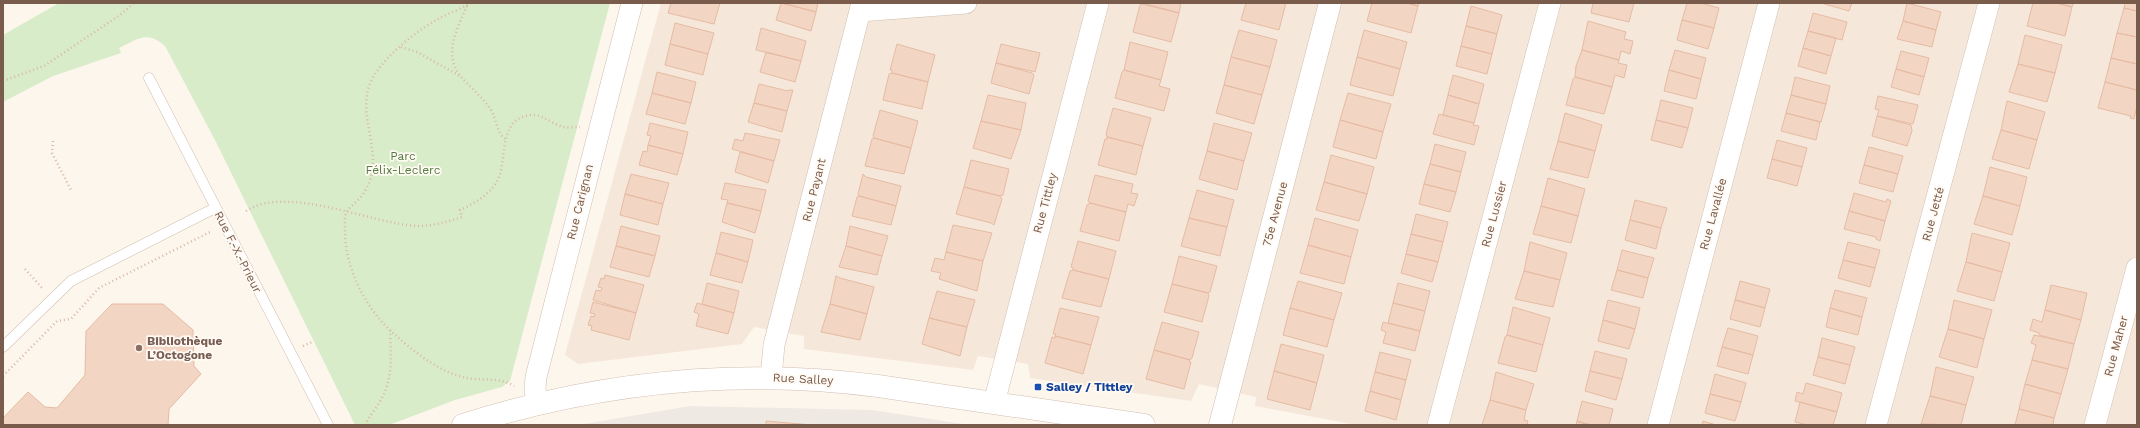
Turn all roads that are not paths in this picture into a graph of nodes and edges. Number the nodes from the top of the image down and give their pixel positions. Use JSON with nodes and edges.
{"nodes":[{"id":1,"x":632,"y":3,"type":"edge"},
{"id":2,"x":966,"y":3,"type":"edge"},
{"id":3,"x":1098,"y":3,"type":"edge"},
{"id":4,"x":1330,"y":3,"type":"edge"},
{"id":5,"x":1550,"y":3,"type":"edge"},
{"id":6,"x":1769,"y":3,"type":"edge"},
{"id":7,"x":1989,"y":3,"type":"edge"},
{"id":8,"x":861,"y":7,"type":"edge"},
{"id":9,"x":149,"y":78,"type":"dead end"},
{"id":10,"x":215,"y":208,"type":"junction"},
{"id":11,"x":2137,"y":268,"type":"edge"},
{"id":12,"x":3,"y":347,"type":"edge"},
{"id":13,"x":771,"y":377,"type":"junction"},
{"id":14,"x":537,"y":403,"type":"junction"},
{"id":15,"x":994,"y":403,"type":"junction"},
{"id":16,"x":328,"y":425,"type":"edge"},
{"id":17,"x":463,"y":425,"type":"edge"},
{"id":18,"x":1137,"y":425,"type":"edge"},
{"id":19,"x":1220,"y":425,"type":"edge"},
{"id":20,"x":1438,"y":425,"type":"edge"},
{"id":21,"x":1658,"y":425,"type":"edge"},
{"id":22,"x":1876,"y":425,"type":"edge"},
{"id":23,"x":2095,"y":425,"type":"edge"}],
"edges":[{"from":1,"to":14,"type":"street","name":"Rue Carignan"},
{"from":2,"to":8,"type":"street"},
{"from":3,"to":15,"type":"street","name":"Rue Tittley"},
{"from":4,"to":19,"type":"street","name":"75e Avenue"},
{"from":5,"to":20,"type":"street","name":"Rue Lussier"},
{"from":6,"to":21,"type":"street","name":"Rue Lavallée"},
{"from":7,"to":22,"type":"street","name":"Rue Jetté"},
{"from":8,"to":13,"type":"street","name":"Rue Payant"},
{"from":9,"to":10,"type":"lane","name":"Rue F.-X.-Prieur"},
{"from":10,"to":12,"type":"lane"},
{"from":10,"to":16,"type":"lane","name":"Rue F.-X.-Prieur"},
{"from":11,"to":23,"type":"street","name":"Rue Maher"},
{"from":13,"to":14,"type":"street","name":"Rue Salley"},
{"from":13,"to":15,"type":"street","name":"Rue Salley"},
{"from":14,"to":17,"type":"street","name":"Rue Salley"},
{"from":15,"to":18,"type":"street","name":"Rue Salley"}]}
